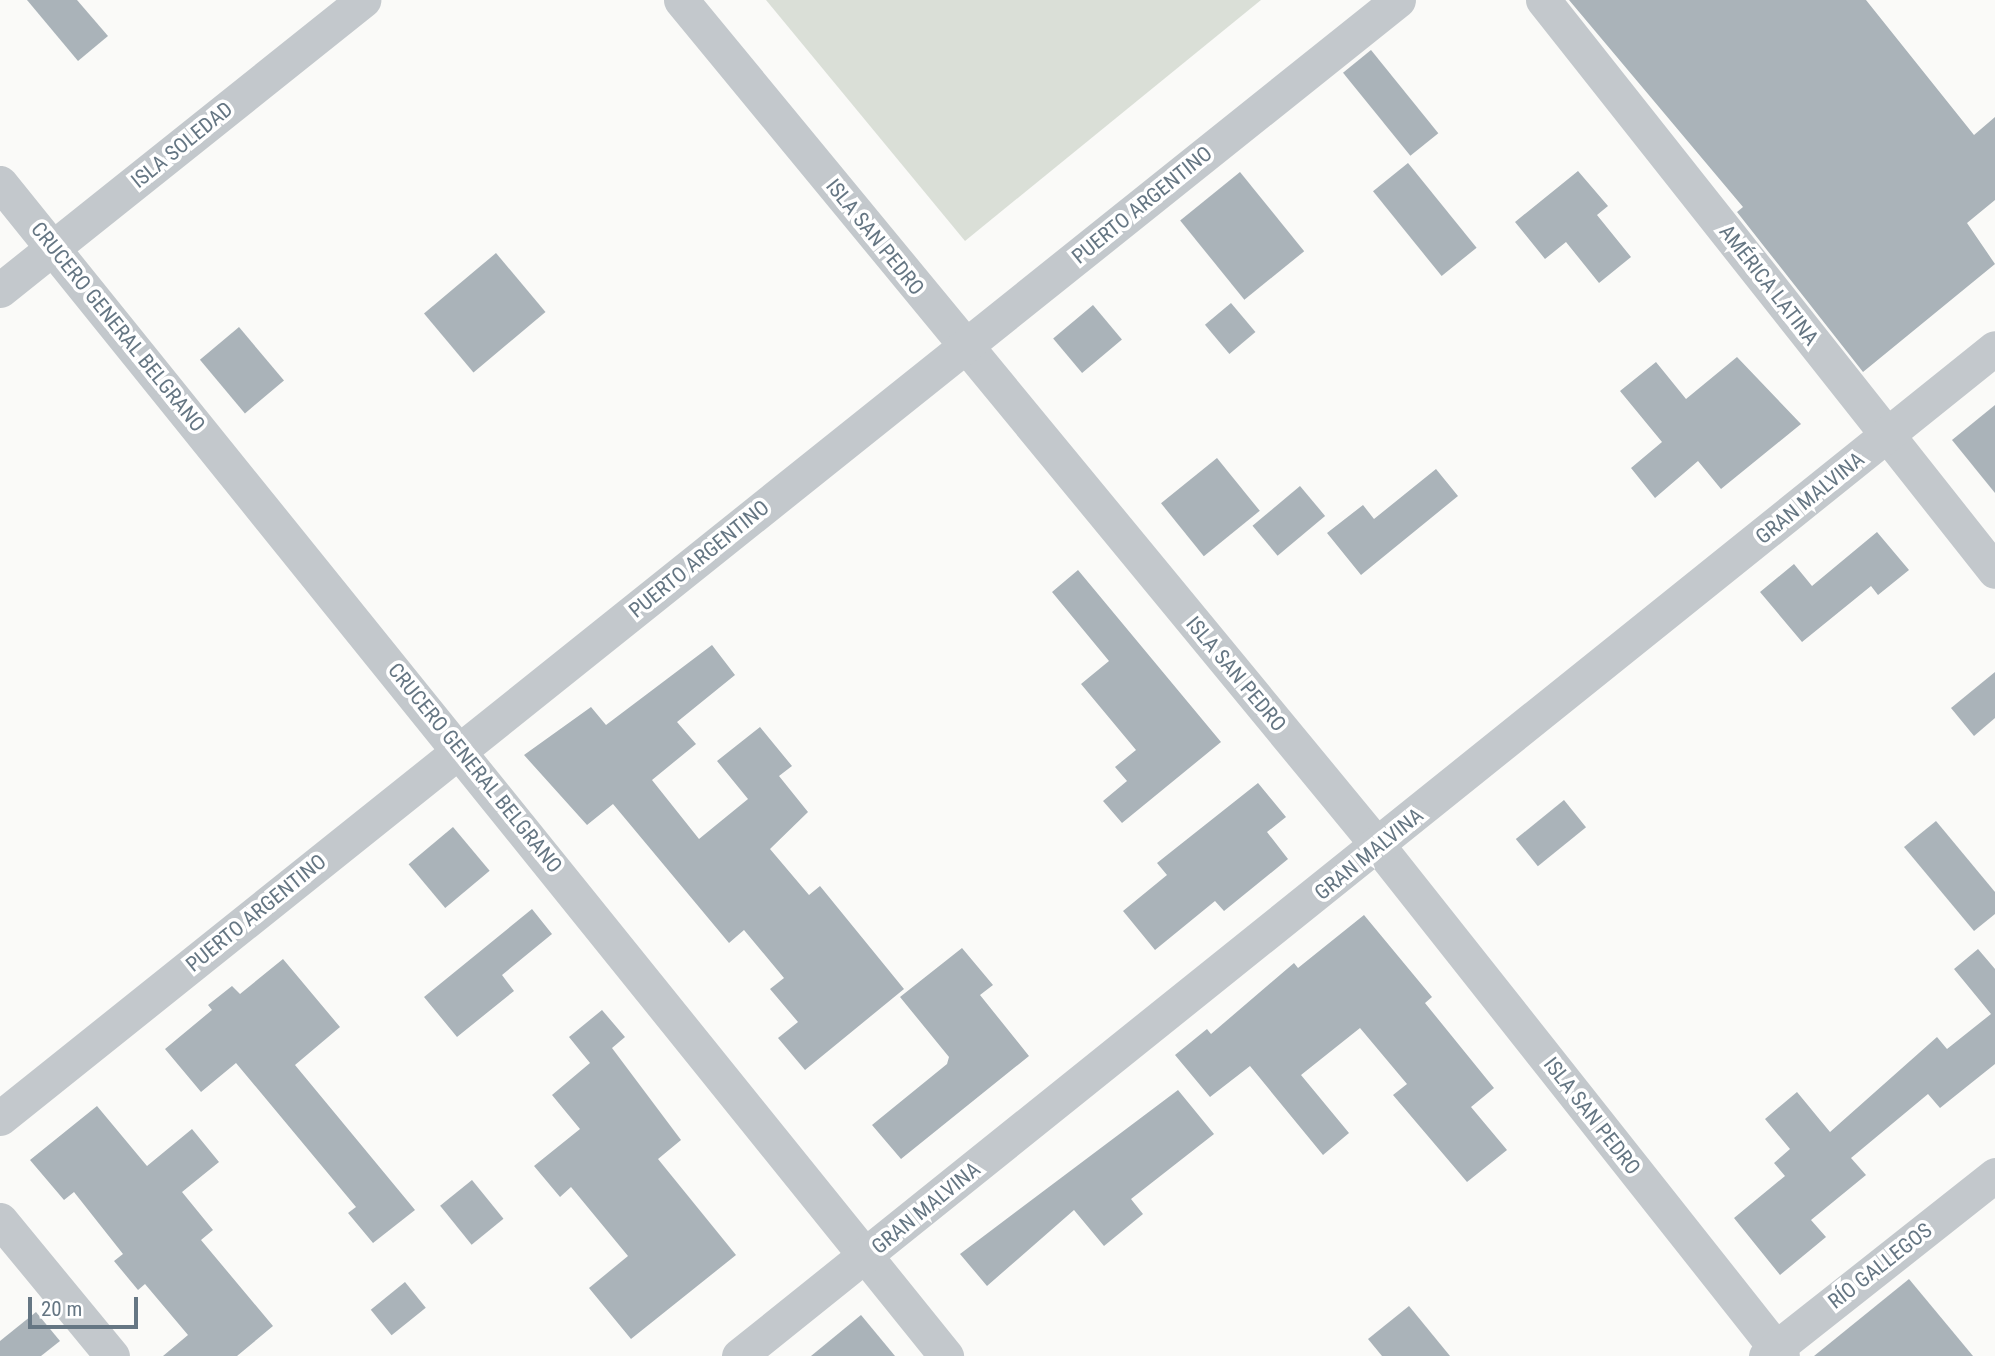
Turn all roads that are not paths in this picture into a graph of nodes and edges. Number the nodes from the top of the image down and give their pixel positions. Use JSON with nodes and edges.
{"nodes":[{"id":1,"x":363,"y":0,"type":"edge"},
{"id":2,"x":681,"y":0,"type":"edge"},
{"id":3,"x":1398,"y":0,"type":"edge"},
{"id":4,"x":1542,"y":0,"type":"edge"},
{"id":5,"x":0,"y":183,"type":"edge"},
{"id":6,"x":54,"y":247,"type":"junction"},
{"id":7,"x":0,"y":290,"type":"edge"},
{"id":8,"x":965,"y":346,"type":"junction"},
{"id":9,"x":1995,"y":348,"type":"edge"},
{"id":10,"x":1888,"y":436,"type":"junction"},
{"id":11,"x":1995,"y":571,"type":"edge"},
{"id":12,"x":461,"y":749,"type":"junction"},
{"id":13,"x":1379,"y":847,"type":"junction"},
{"id":14,"x":0,"y":1118,"type":"edge"},
{"id":15,"x":1995,"y":1175,"type":"edge"},
{"id":16,"x":0,"y":1220,"type":"edge"},
{"id":17,"x":864,"y":1258,"type":"junction"},
{"id":18,"x":1774,"y":1353,"type":"edge"},
{"id":19,"x":112,"y":1356,"type":"edge"},
{"id":20,"x":739,"y":1356,"type":"edge"},
{"id":21,"x":946,"y":1356,"type":"edge"}],
"edges":[{"from":1,"to":6,"type":"street","name":"ISLA SOLEDAD"},
{"from":2,"to":8,"type":"street","name":"ISLA SAN PEDRO"},
{"from":3,"to":8,"type":"street","name":"PUERTO ARGENTINO"},
{"from":4,"to":10,"type":"street","name":"AMÉRICA LATINA"},
{"from":5,"to":6,"type":"street","name":"CRUCERO GENERAL BELGRANO"},
{"from":6,"to":7,"type":"street","name":"ISLA SOLEDAD"},
{"from":6,"to":12,"type":"street","name":"CRUCERO GENERAL BELGRANO"},
{"from":8,"to":12,"type":"street","name":"PUERTO ARGENTINO"},
{"from":8,"to":13,"type":"street","name":"ISLA SAN PEDRO"},
{"from":9,"to":10,"type":"street","name":"GRAN MALVINA"},
{"from":10,"to":11,"type":"street","name":"AMÉRICA LATINA"},
{"from":10,"to":13,"type":"street","name":"GRAN MALVINA"},
{"from":12,"to":14,"type":"street","name":"PUERTO ARGENTINO"},
{"from":12,"to":17,"type":"street","name":"CRUCERO GENERAL BELGRANO"},
{"from":13,"to":17,"type":"street","name":"GRAN MALVINA"},
{"from":13,"to":18,"type":"street","name":"ISLA SAN PEDRO"},
{"from":15,"to":18,"type":"street","name":"RÍO GALLEGOS"},
{"from":16,"to":19,"type":"street"},
{"from":17,"to":20,"type":"street","name":"GRAN MALVINA"},
{"from":17,"to":21,"type":"street","name":"CRUCERO GENERAL BELGRANO"}]}
